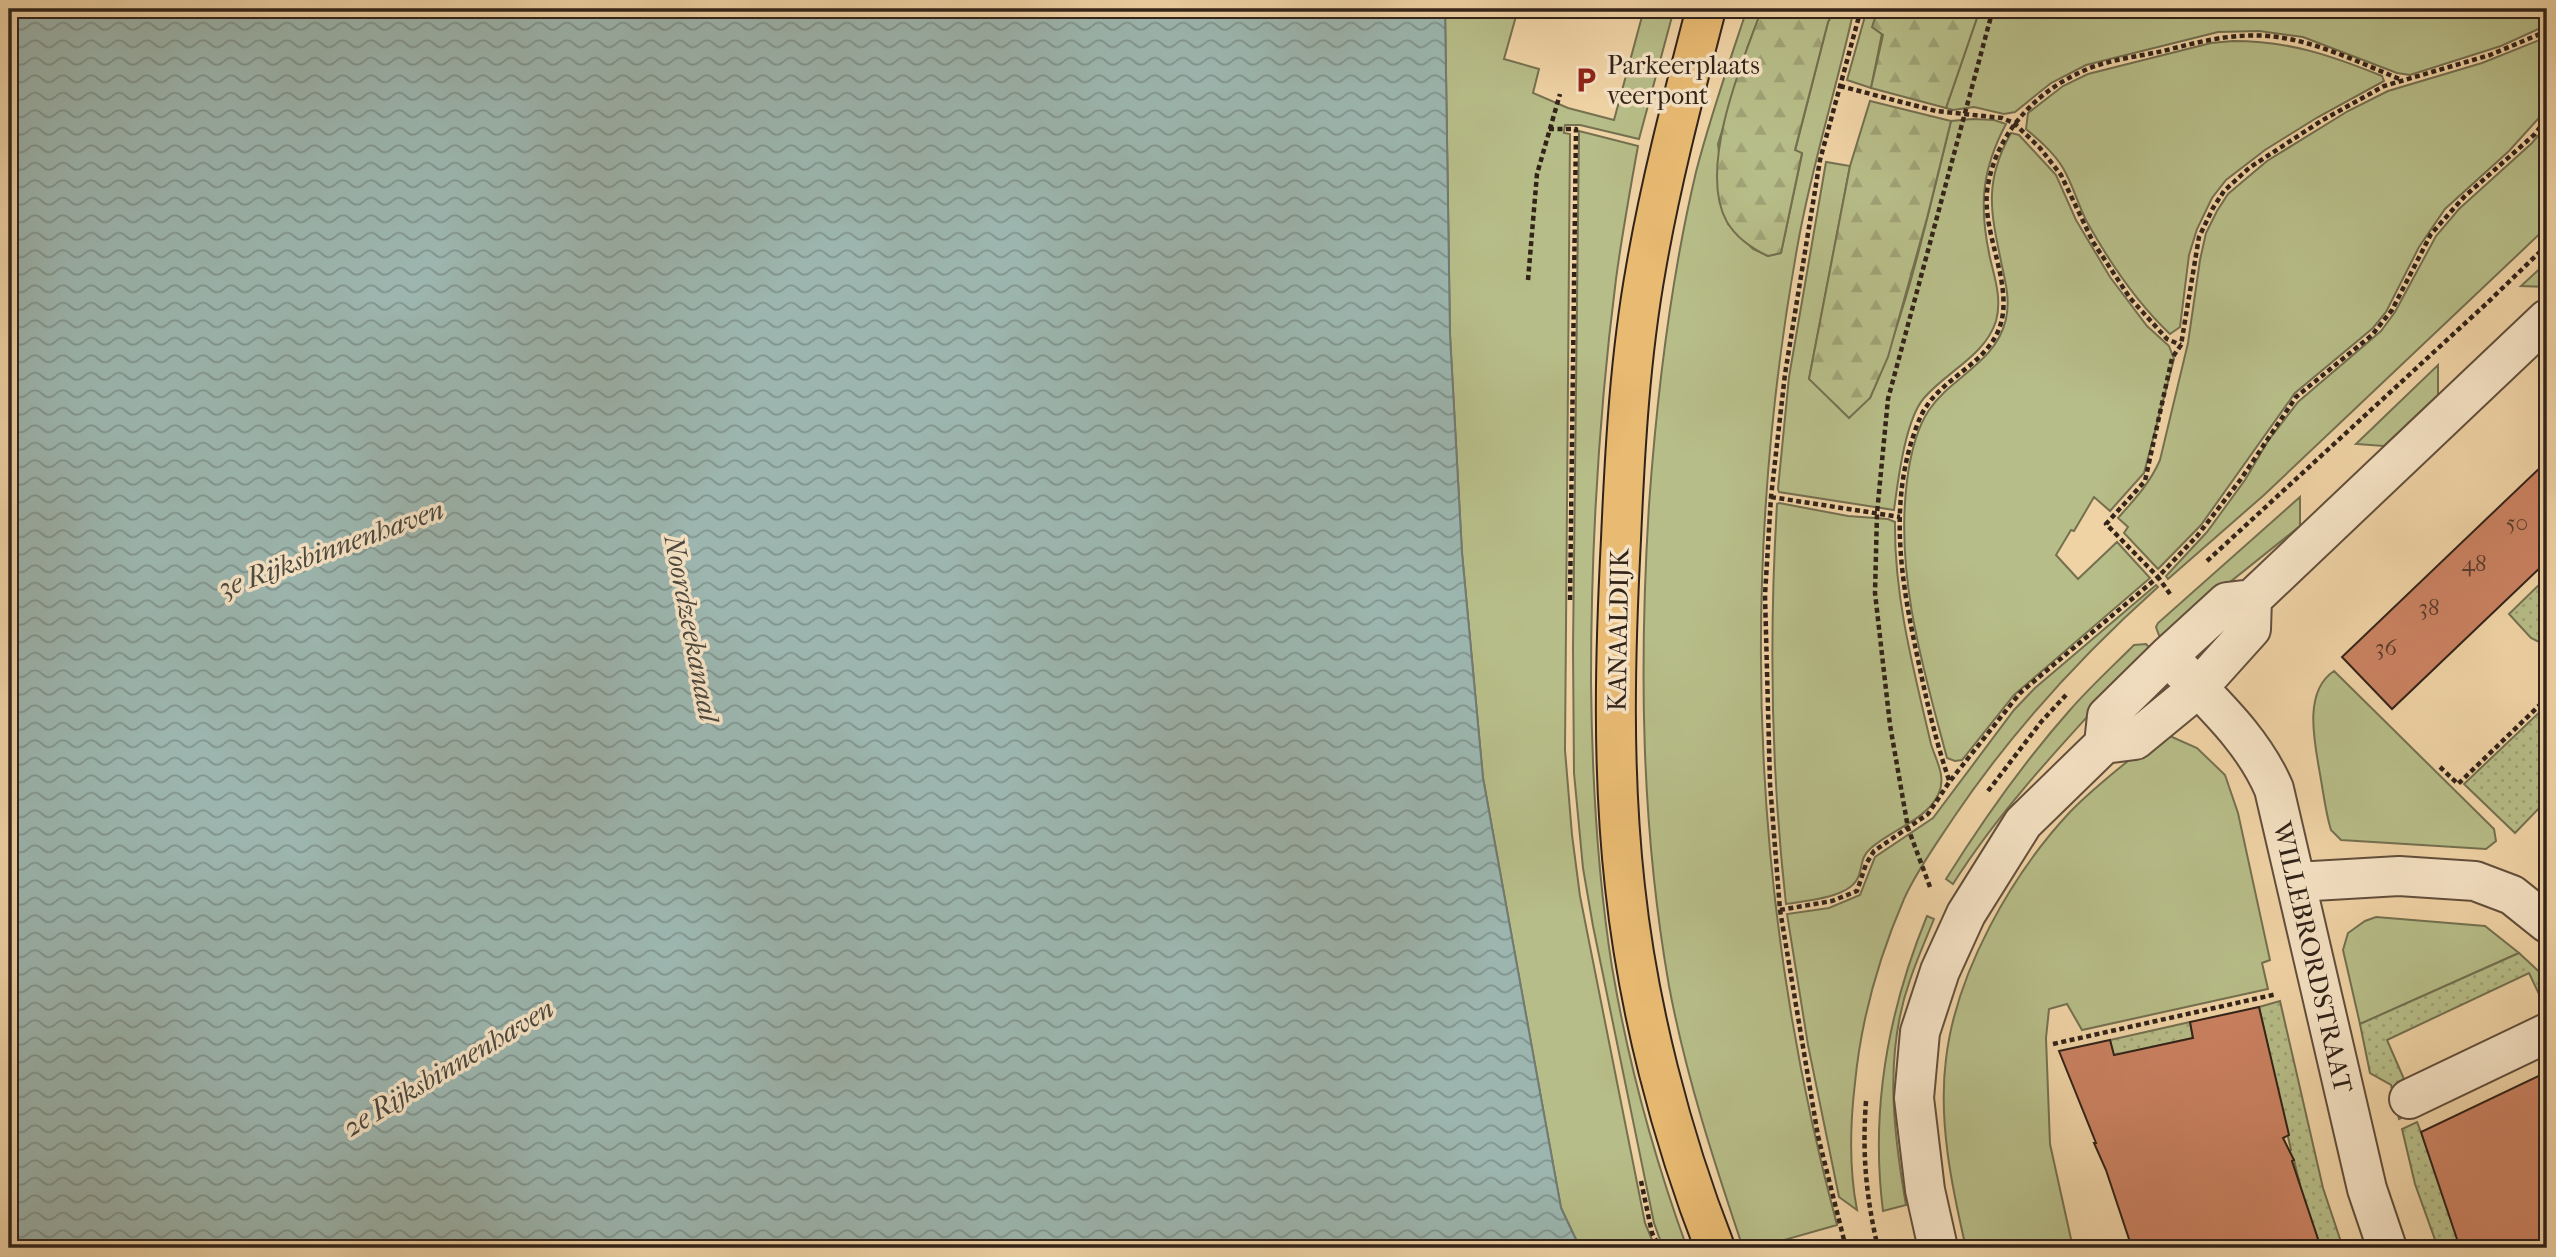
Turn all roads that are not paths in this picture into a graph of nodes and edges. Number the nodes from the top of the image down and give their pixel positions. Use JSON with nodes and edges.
{"nodes":[{"id":1,"x":1706,"y":9,"type":"edge"},
{"id":2,"x":2547,"y":319,"type":"edge"},
{"id":3,"x":2252,"y":599,"type":"junction"},
{"id":4,"x":2168,"y":656,"type":"junction"},
{"id":5,"x":2197,"y":689,"type":"junction"},
{"id":6,"x":2104,"y":744,"type":"junction"},
{"id":7,"x":2296,"y":882,"type":"junction"},
{"id":8,"x":2547,"y":923,"type":"edge"},
{"id":9,"x":2547,"y":1033,"type":"edge"},
{"id":10,"x":2409,"y":1099,"type":"dead end"},
{"id":11,"x":1715,"y":1248,"type":"edge"},
{"id":12,"x":1938,"y":1248,"type":"edge"},
{"id":13,"x":2387,"y":1248,"type":"edge"}],
"edges":[{"from":1,"to":11,"type":"main road","name":"KANAALDIJK"},
{"from":2,"to":3,"type":"street"},
{"from":3,"to":4,"type":"street"},
{"from":3,"to":5,"type":"street"},
{"from":4,"to":5,"type":"street","name":"WILLEBRORDSTRAAT"},
{"from":4,"to":6,"type":"street"},
{"from":5,"to":6,"type":"street"},
{"from":5,"to":7,"type":"street","name":"WILLEBRORDSTRAAT"},
{"from":6,"to":12,"type":"street"},
{"from":7,"to":8,"type":"street"},
{"from":7,"to":13,"type":"street","name":"WILLEBRORDSTRAAT"},
{"from":9,"to":10,"type":"street"}]}
